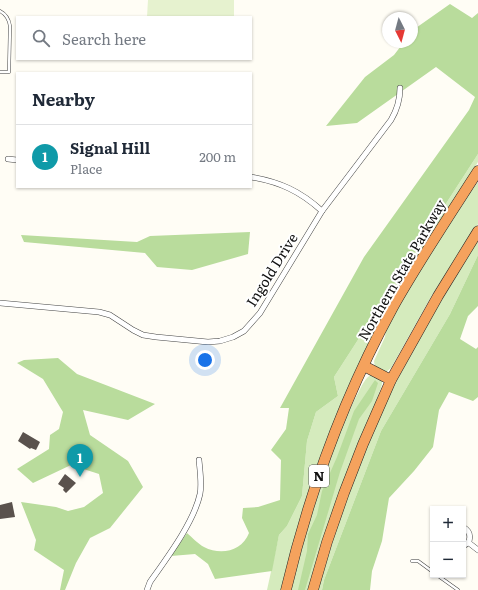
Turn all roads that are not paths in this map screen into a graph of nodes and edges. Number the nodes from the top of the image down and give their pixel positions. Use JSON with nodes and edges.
{"nodes":[{"id":1,"x":0,"y":11,"type":"edge"},
{"id":2,"x":0,"y":72,"type":"edge"},
{"id":3,"x":400,"y":88,"type":"dead end"},
{"id":4,"x":8,"y":159,"type":"dead end"},
{"id":5,"x":16,"y":160,"type":"edge"},
{"id":6,"x":478,"y":171,"type":"edge"},
{"id":7,"x":252,"y":177,"type":"edge"},
{"id":8,"x":322,"y":211,"type":"junction"},
{"id":9,"x":478,"y":231,"type":"edge"},
{"id":10,"x":0,"y":303,"type":"edge"},
{"id":11,"x":364,"y":366,"type":"junction"},
{"id":12,"x":391,"y":380,"type":"junction"},
{"id":13,"x":199,"y":460,"type":"dead end"},
{"id":14,"x":466,"y":528,"type":"edge"},
{"id":15,"x":468,"y":543,"type":"joint"},
{"id":16,"x":478,"y":550,"type":"edge"},
{"id":17,"x":412,"y":561,"type":"dead end"},
{"id":18,"x":430,"y":570,"type":"edge"},
{"id":19,"x":441,"y":578,"type":"edge"},
{"id":20,"x":147,"y":590,"type":"edge"},
{"id":21,"x":286,"y":590,"type":"edge"},
{"id":22,"x":313,"y":590,"type":"edge"},
{"id":23,"x":458,"y":590,"type":"edge"}],
"edges":[{"from":1,"to":2,"type":"lane"},
{"from":3,"to":8,"type":"street","name":"Ingold Drive"},
{"from":4,"to":5,"type":"street"},
{"from":6,"to":11,"type":"highway","name":"Northern State Parkway","number":"N"},
{"from":7,"to":8,"type":"street"},
{"from":8,"to":10,"type":"street","name":"Ingold Drive"},
{"from":9,"to":12,"type":"highway","number":"N"},
{"from":11,"to":12,"type":"highway"},
{"from":11,"to":21,"type":"highway","name":"Northern State Parkway","number":"N"},
{"from":12,"to":22,"type":"highway","number":"N"},
{"from":13,"to":20,"type":"street"},
{"from":14,"to":15,"type":"street"},
{"from":15,"to":16,"type":"street"},
{"from":17,"to":18,"type":"lane"},
{"from":19,"to":23,"type":"lane"}]}
